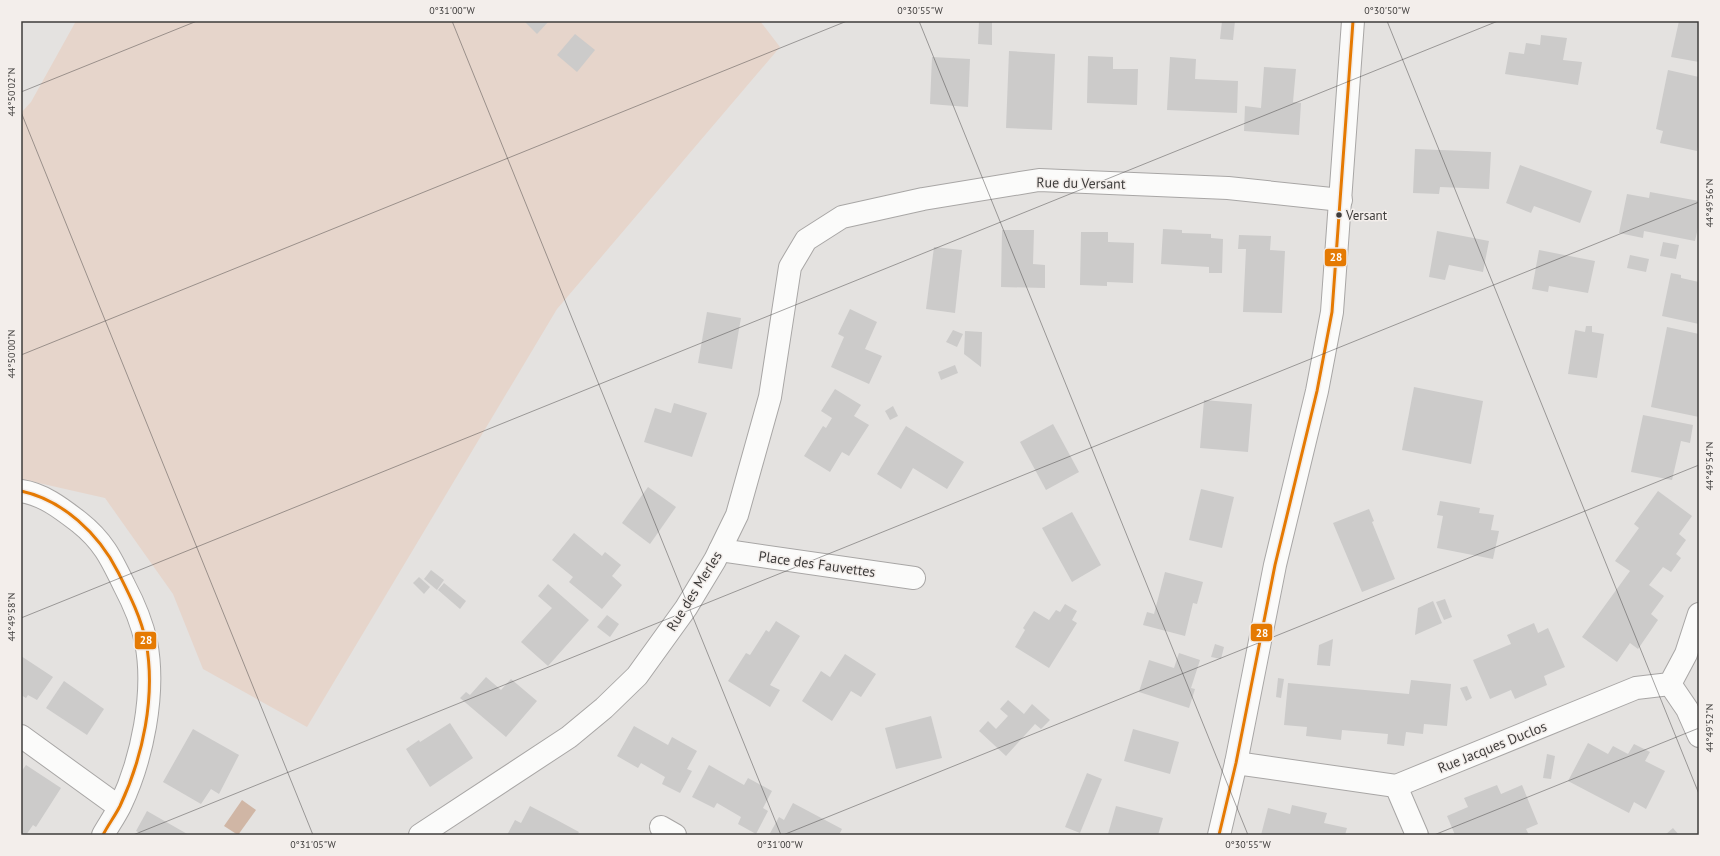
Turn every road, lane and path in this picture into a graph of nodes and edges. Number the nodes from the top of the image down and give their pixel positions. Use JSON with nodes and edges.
{"nodes":[{"id":1,"x":1353,"y":21,"type":"edge"},
{"id":2,"x":1341,"y":200,"type":"junction"},
{"id":3,"x":806,"y":240,"type":"joint"},
{"id":4,"x":21,"y":491,"type":"edge"},
{"id":5,"x":720,"y":550,"type":"junction"},
{"id":6,"x":914,"y":578,"type":"dead end"},
{"id":7,"x":1699,"y":614,"type":"edge"},
{"id":8,"x":1670,"y":684,"type":"junction"},
{"id":9,"x":21,"y":736,"type":"edge"},
{"id":10,"x":1699,"y":736,"type":"edge"},
{"id":11,"x":1236,"y":763,"type":"junction"},
{"id":12,"x":1396,"y":786,"type":"junction"},
{"id":13,"x":119,"y":807,"type":"junction"},
{"id":14,"x":448,"y":828,"type":"edge"},
{"id":15,"x":102,"y":835,"type":"edge"},
{"id":16,"x":420,"y":835,"type":"edge"},
{"id":17,"x":1219,"y":835,"type":"edge"},
{"id":18,"x":1417,"y":835,"type":"edge"}],
"edges":[{"from":1,"to":2,"type":"street"},
{"from":2,"to":3,"type":"street","name":"Rue du Versant"},
{"from":2,"to":11,"type":"street"},
{"from":3,"to":5,"type":"street","name":"Rue des Merles"},
{"from":4,"to":13,"type":"street"},
{"from":5,"to":6,"type":"street","name":"Place des Fauvettes"},
{"from":5,"to":14,"type":"street","name":"Rue des Merles"},
{"from":7,"to":8,"type":"street"},
{"from":8,"to":10,"type":"street"},
{"from":8,"to":12,"type":"street","name":"Rue Jacques Duclos"},
{"from":9,"to":13,"type":"street"},
{"from":11,"to":12,"type":"street"},
{"from":11,"to":17,"type":"street"},
{"from":12,"to":18,"type":"street"},
{"from":13,"to":15,"type":"street"},
{"from":14,"to":16,"type":"street","name":"Rue des Merles"}]}
